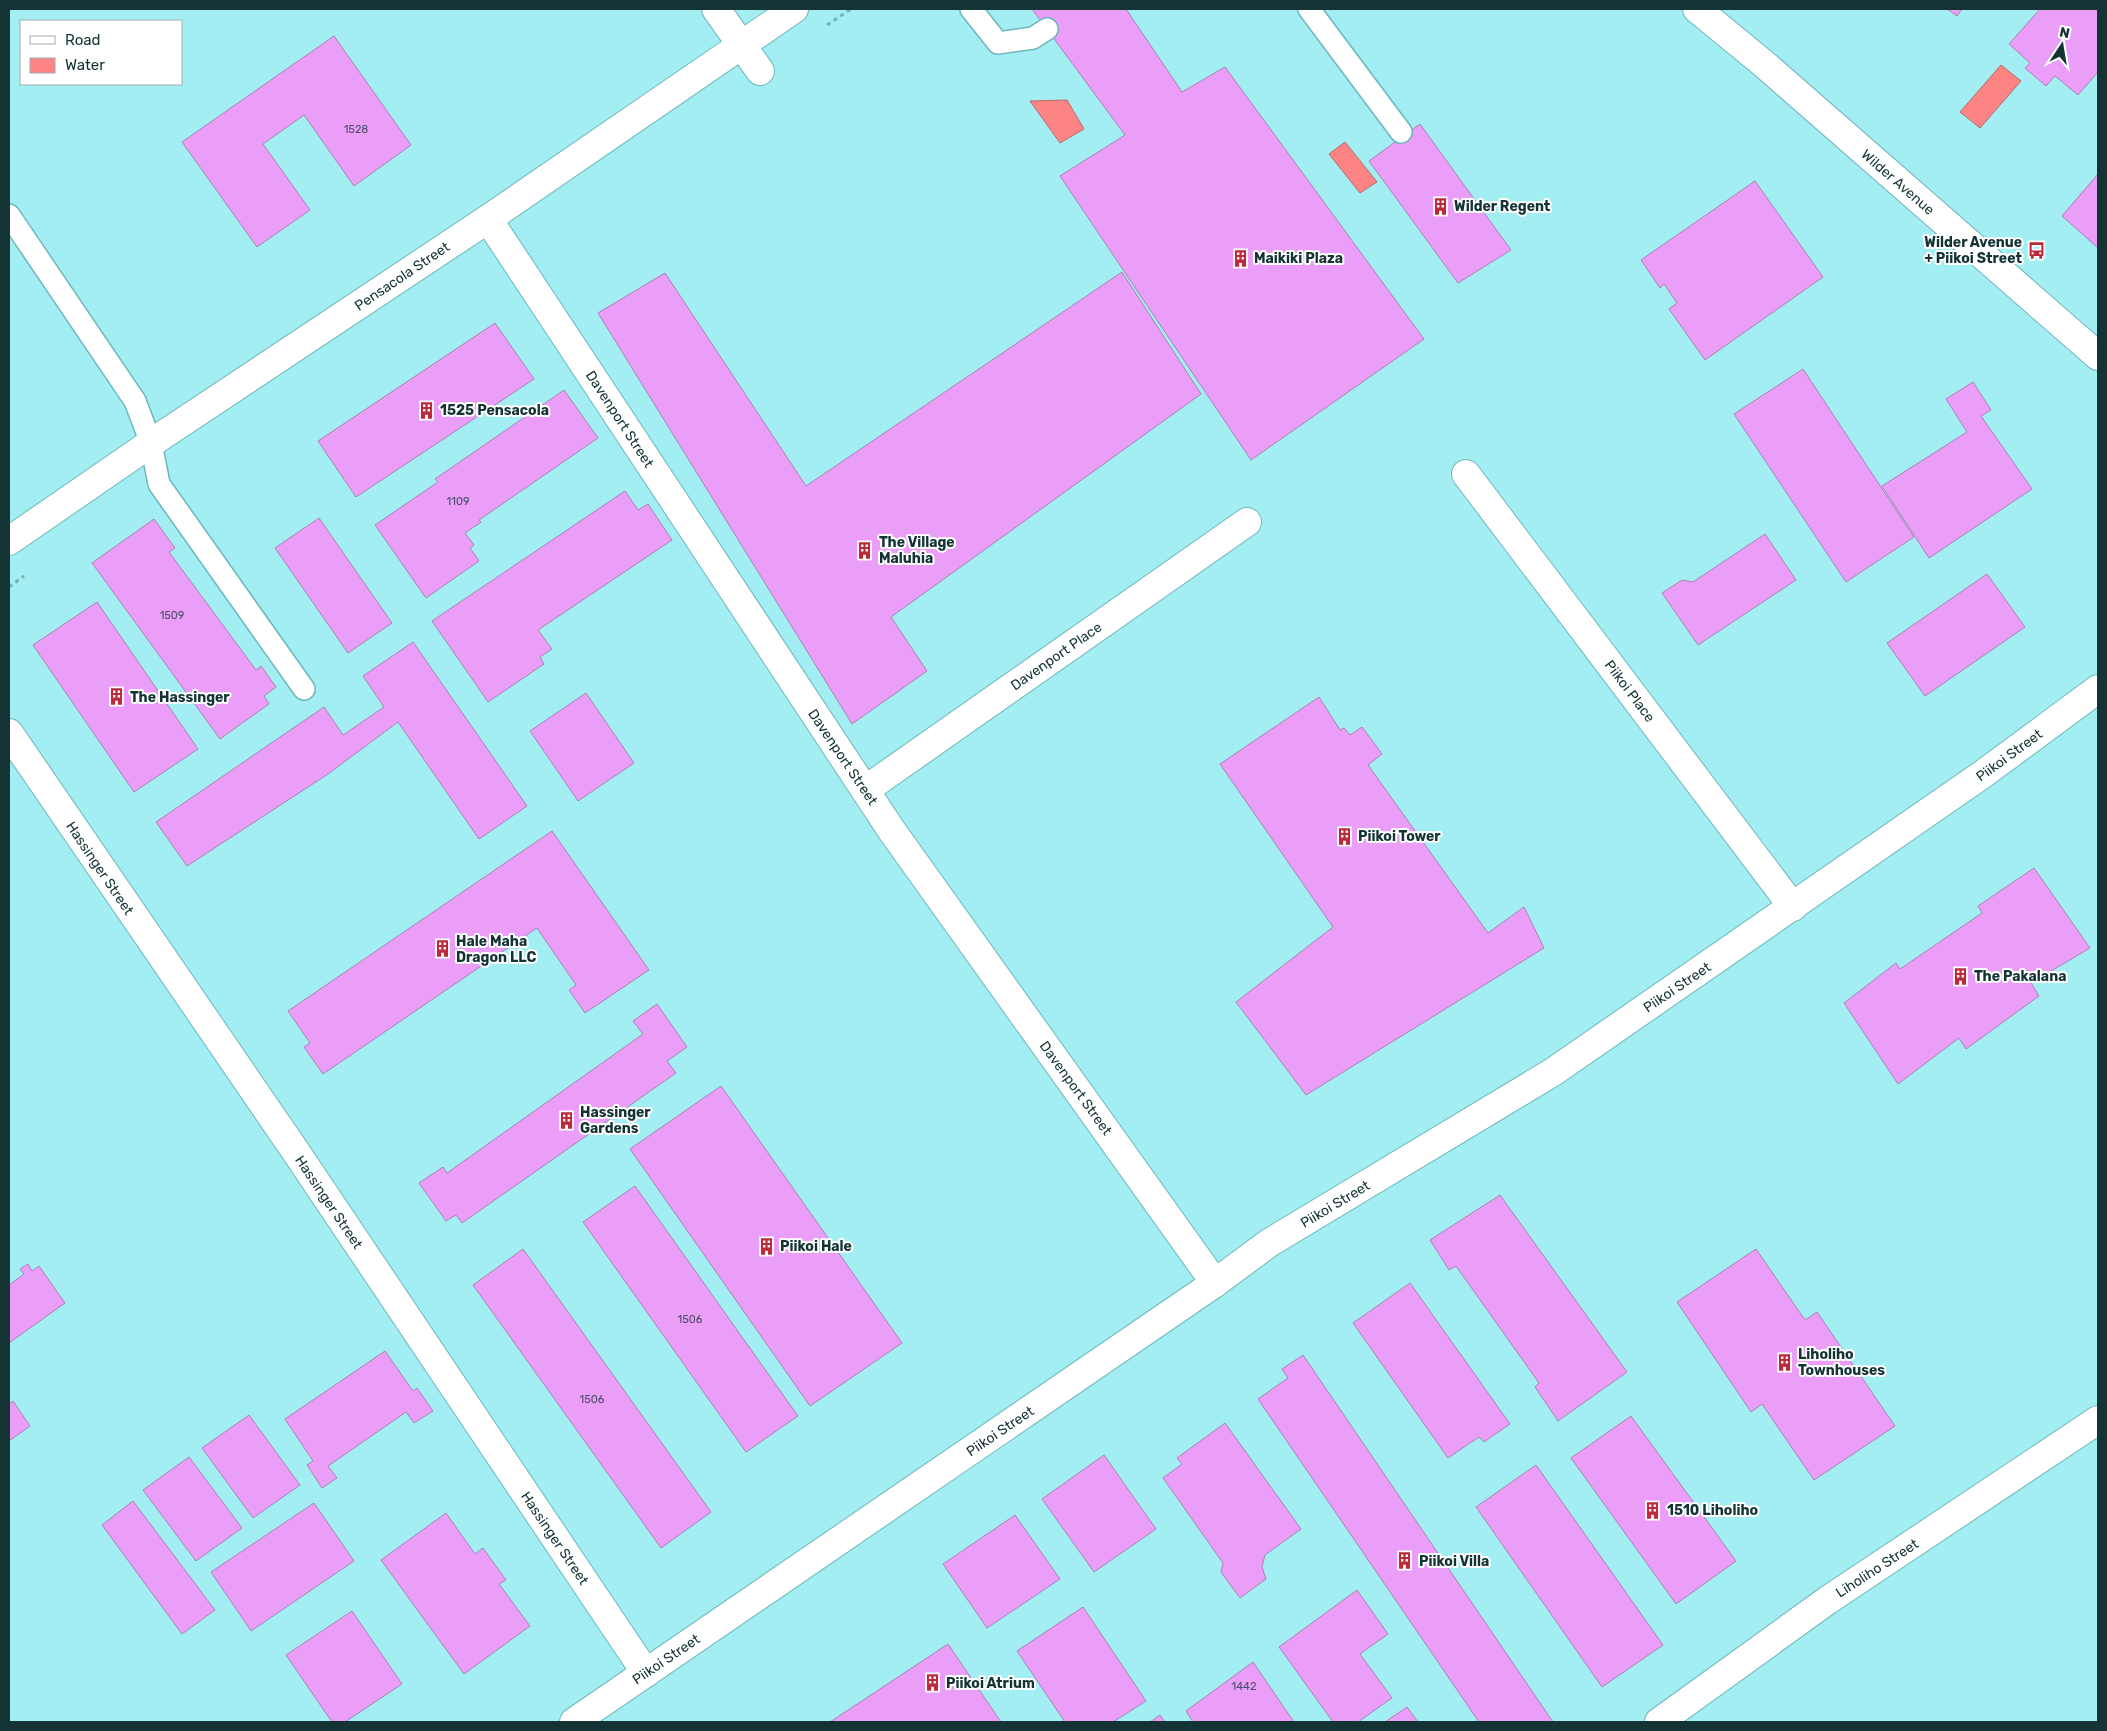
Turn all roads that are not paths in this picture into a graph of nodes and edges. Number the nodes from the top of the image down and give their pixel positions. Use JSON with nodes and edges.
{"nodes":[{"id":1,"x":716,"y":9,"type":"edge"},
{"id":2,"x":794,"y":9,"type":"edge"},
{"id":3,"x":972,"y":9,"type":"edge"},
{"id":4,"x":1308,"y":9,"type":"edge"},
{"id":5,"x":1697,"y":9,"type":"edge"},
{"id":6,"x":1047,"y":29,"type":"dead end"},
{"id":7,"x":741,"y":44,"type":"junction"},
{"id":8,"x":760,"y":71,"type":"dead end"},
{"id":9,"x":1401,"y":132,"type":"dead end"},
{"id":10,"x":9,"y":215,"type":"edge"},
{"id":11,"x":488,"y":219,"type":"junction"},
{"id":12,"x":2098,"y":356,"type":"edge"},
{"id":13,"x":151,"y":443,"type":"junction"},
{"id":14,"x":1466,"y":474,"type":"dead end"},
{"id":15,"x":1247,"y":522,"type":"dead end"},
{"id":16,"x":9,"y":541,"type":"edge"},
{"id":17,"x":304,"y":689,"type":"dead end"},
{"id":18,"x":2098,"y":689,"type":"edge"},
{"id":19,"x":9,"y":733,"type":"edge"},
{"id":20,"x":865,"y":790,"type":"junction"},
{"id":21,"x":1793,"y":907,"type":"junction"},
{"id":22,"x":1215,"y":1284,"type":"junction"},
{"id":23,"x":2098,"y":1420,"type":"edge"},
{"id":24,"x":646,"y":1673,"type":"junction"},
{"id":25,"x":574,"y":1722,"type":"edge"},
{"id":26,"x":1659,"y":1722,"type":"edge"}],
"edges":[{"from":1,"to":7,"type":"street"},
{"from":2,"to":7,"type":"street","name":"Pensacola Street"},
{"from":3,"to":6,"type":"lane"},
{"from":4,"to":9,"type":"lane"},
{"from":5,"to":12,"type":"street","name":"Wilder Avenue"},
{"from":7,"to":8,"type":"street"},
{"from":7,"to":11,"type":"street","name":"Pensacola Street"},
{"from":10,"to":13,"type":"lane"},
{"from":11,"to":13,"type":"street","name":"Pensacola Street"},
{"from":11,"to":20,"type":"street","name":"Davenport Street"},
{"from":13,"to":16,"type":"street","name":"Pensacola Street"},
{"from":13,"to":17,"type":"lane"},
{"from":14,"to":21,"type":"street","name":"Piikoi Place"},
{"from":15,"to":20,"type":"street","name":"Davenport Place"},
{"from":18,"to":21,"type":"street","name":"Piikoi Street"},
{"from":19,"to":24,"type":"street","name":"Hassinger Street"},
{"from":20,"to":22,"type":"street","name":"Davenport Street"},
{"from":21,"to":22,"type":"street","name":"Piikoi Street"},
{"from":22,"to":24,"type":"street","name":"Piikoi Street"},
{"from":23,"to":26,"type":"street","name":"Liholiho Street"},
{"from":24,"to":25,"type":"street","name":"Piikoi Street"}]}
